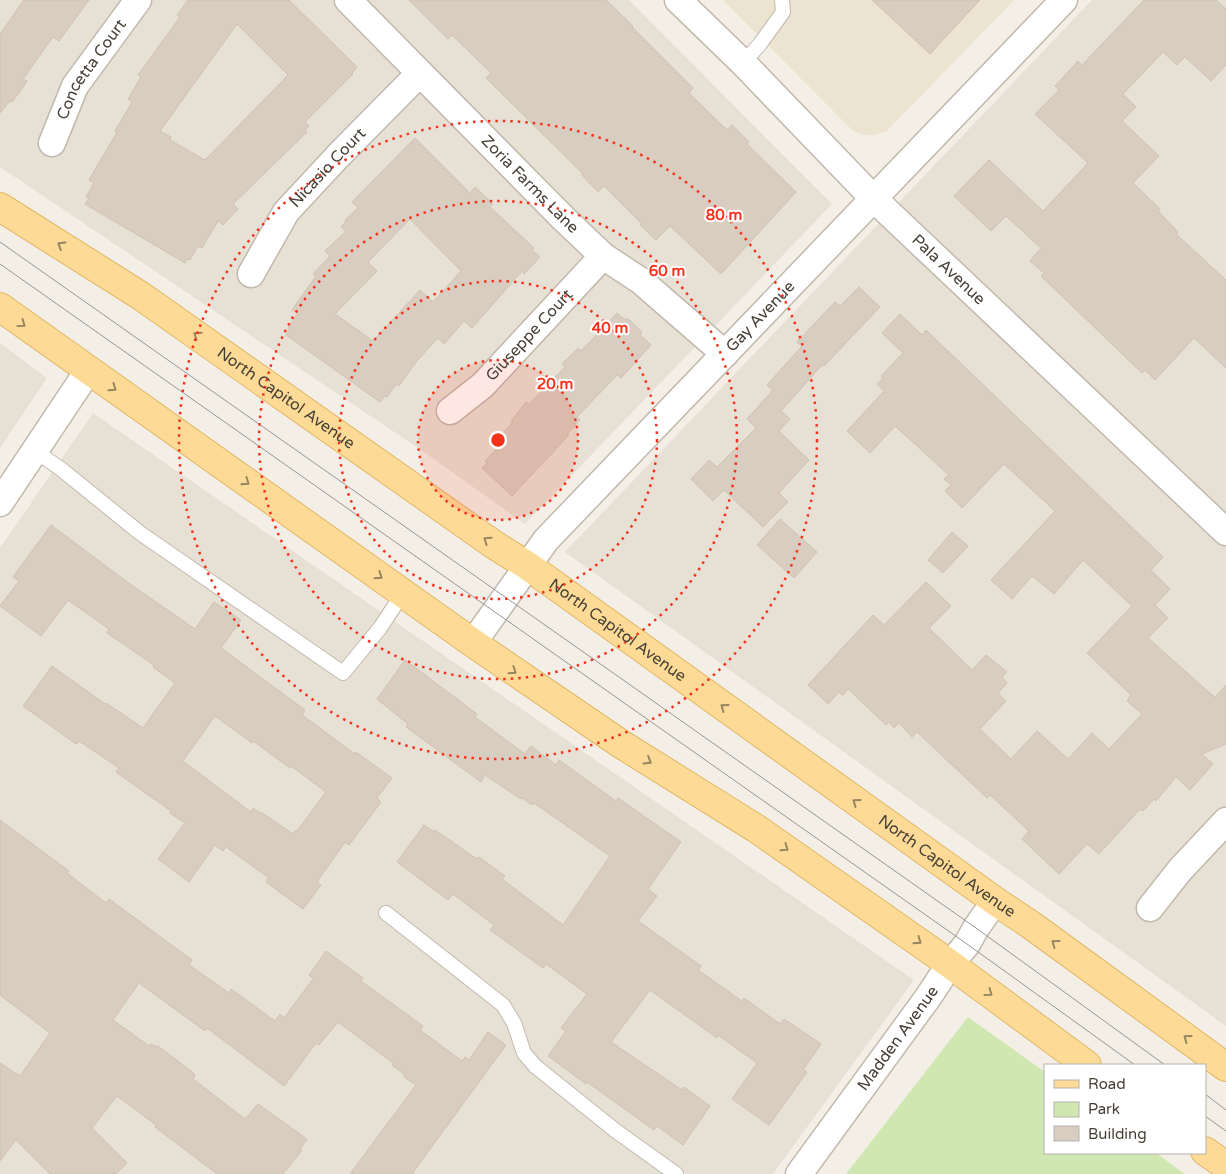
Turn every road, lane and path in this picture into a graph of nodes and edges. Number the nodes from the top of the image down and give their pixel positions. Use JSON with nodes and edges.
{"nodes":[{"id":1,"x":138,"y":0,"type":"edge"},
{"id":2,"x":348,"y":0,"type":"edge"},
{"id":3,"x":678,"y":0,"type":"edge"},
{"id":4,"x":782,"y":0,"type":"edge"},
{"id":5,"x":1064,"y":0,"type":"edge"},
{"id":6,"x":742,"y":63,"type":"junction"},
{"id":7,"x":420,"y":73,"type":"junction"},
{"id":8,"x":52,"y":143,"type":"dead end"},
{"id":9,"x":874,"y":199,"type":"junction"},
{"id":10,"x":0,"y":207,"type":"edge"},
{"id":11,"x":604,"y":256,"type":"junction"},
{"id":12,"x":251,"y":274,"type":"dead end"},
{"id":13,"x":0,"y":307,"type":"edge"},
{"id":14,"x":725,"y":354,"type":"junction"},
{"id":15,"x":88,"y":371,"type":"junction"},
{"id":16,"x":450,"y":411,"type":"dead end"},
{"id":17,"x":35,"y":451,"type":"junction"},
{"id":18,"x":0,"y":503,"type":"edge"},
{"id":19,"x":1226,"y":532,"type":"edge"},
{"id":20,"x":528,"y":566,"type":"junction"},
{"id":21,"x":403,"y":593,"type":"junction"},
{"id":22,"x":473,"y":643,"type":"junction"},
{"id":23,"x":1226,"y":821,"type":"edge"},
{"id":24,"x":995,"y":902,"type":"junction"},
{"id":25,"x":1150,"y":908,"type":"dead end"},
{"id":26,"x":386,"y":913,"type":"dead end"},
{"id":27,"x":950,"y":964,"type":"junction"},
{"id":28,"x":1087,"y":1064,"type":"edge"},
{"id":29,"x":1226,"y":1067,"type":"edge"},
{"id":30,"x":1206,"y":1152,"type":"edge"},
{"id":31,"x":1226,"y":1166,"type":"edge"},
{"id":32,"x":676,"y":1174,"type":"edge"},
{"id":33,"x":799,"y":1174,"type":"edge"}],
"edges":[{"from":1,"to":8,"type":"street","name":"Concetta Court"},
{"from":2,"to":7,"type":"street","name":"Zoria Farms Lane"},
{"from":3,"to":6,"type":"street","name":"Pala Avenue"},
{"from":4,"to":6,"type":"lane"},
{"from":5,"to":9,"type":"street","name":"Gay Avenue"},
{"from":6,"to":9,"type":"street","name":"Pala Avenue"},
{"from":7,"to":11,"type":"street","name":"Zoria Farms Lane"},
{"from":7,"to":12,"type":"street","name":"Nicasio Court"},
{"from":9,"to":14,"type":"street","name":"Gay Avenue"},
{"from":9,"to":19,"type":"street","name":"Pala Avenue"},
{"from":20,"to":10,"type":"main road","name":"North Capitol Avenue","one_way":true},
{"from":11,"to":14,"type":"street","name":"Zoria Farms Lane"},
{"from":11,"to":16,"type":"street","name":"Giuseppe Court"},
{"from":13,"to":15,"type":"main road","one_way":true},
{"from":14,"to":20,"type":"street","name":"Gay Avenue"},
{"from":15,"to":17,"type":"street"},
{"from":15,"to":21,"type":"main road","one_way":true},
{"from":17,"to":18,"type":"street"},
{"from":17,"to":21,"type":"lane"},
{"from":20,"to":22,"type":"street","name":"Gay Avenue"},
{"from":24,"to":20,"type":"main road","name":"North Capitol Avenue","one_way":true},
{"from":21,"to":22,"type":"main road"},
{"from":22,"to":27,"type":"main road","one_way":true},
{"from":23,"to":25,"type":"street"},
{"from":24,"to":27,"type":"street","name":"Madden Avenue"},
{"from":29,"to":24,"type":"main road","name":"North Capitol Avenue","one_way":true},
{"from":26,"to":32,"type":"lane"},
{"from":27,"to":28,"type":"main road","one_way":true},
{"from":27,"to":33,"type":"street","name":"Madden Avenue"},
{"from":30,"to":31,"type":"main road"}]}
